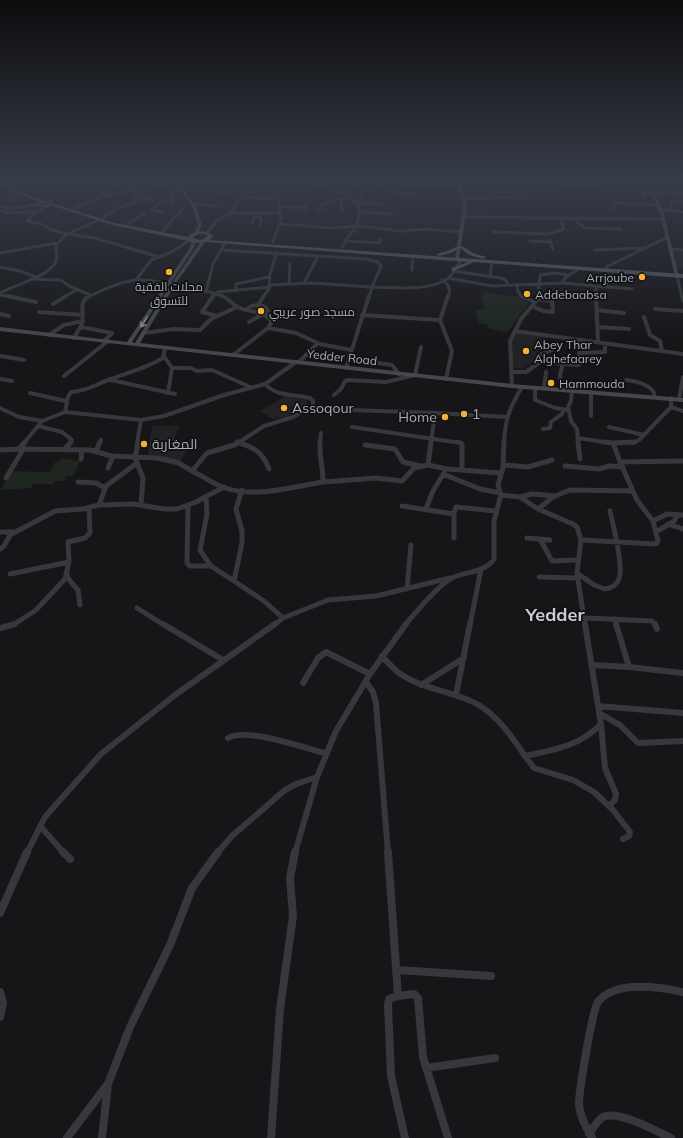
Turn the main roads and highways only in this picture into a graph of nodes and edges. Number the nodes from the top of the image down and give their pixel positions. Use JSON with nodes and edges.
{"nodes":[{"id":1,"x":165,"y":234,"type":"edge"},
{"id":2,"x":173,"y":234,"type":"edge"},
{"id":3,"x":207,"y":234,"type":"junction"},
{"id":4,"x":192,"y":238,"type":"junction"},
{"id":5,"x":205,"y":241,"type":"junction"},
{"id":6,"x":433,"y":254,"type":"junction"},
{"id":7,"x":460,"y":257,"type":"junction"},
{"id":8,"x":441,"y":258,"type":"junction"},
{"id":9,"x":481,"y":259,"type":"junction"},
{"id":10,"x":606,"y":269,"type":"junction"},
{"id":11,"x":683,"y":275,"type":"edge"}],
"edges":[{"from":1,"to":4,"type":"main road"},
{"from":2,"to":4,"type":"main road"},
{"from":3,"to":4,"type":"main road"},
{"from":3,"to":5,"type":"main road"},
{"from":3,"to":6,"type":"main road"},
{"from":4,"to":5,"type":"main road"},
{"from":5,"to":8,"type":"main road"},
{"from":6,"to":7,"type":"main road"},
{"from":6,"to":9,"type":"main road"},
{"from":7,"to":8,"type":"main road"},
{"from":7,"to":9,"type":"main road"},
{"from":8,"to":9,"type":"main road"},
{"from":9,"to":10,"type":"main road"},
{"from":9,"to":10,"type":"main road"},
{"from":10,"to":11,"type":"main road"}]}
